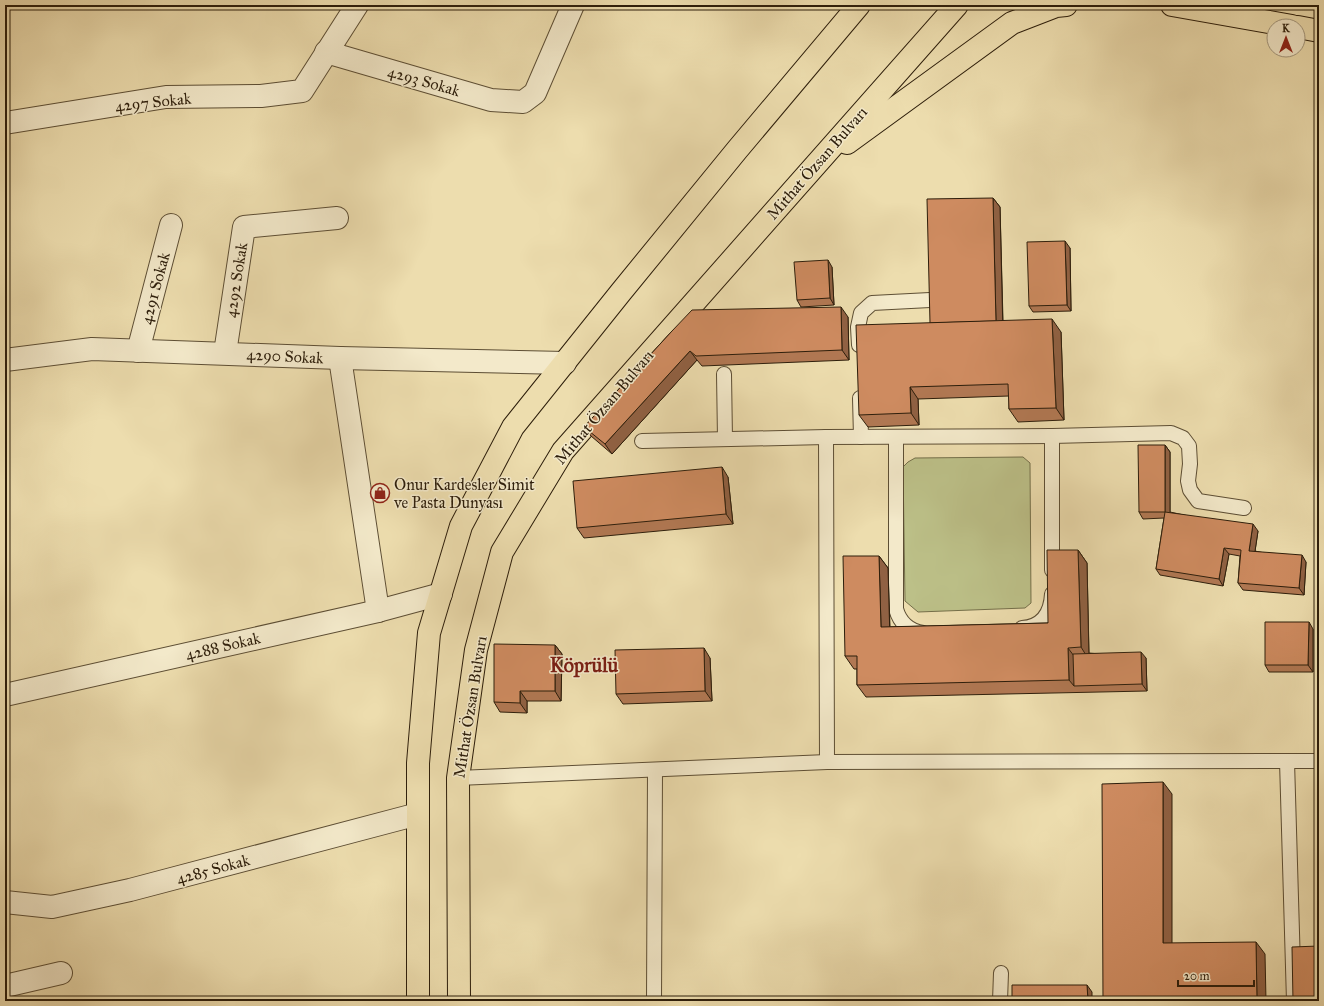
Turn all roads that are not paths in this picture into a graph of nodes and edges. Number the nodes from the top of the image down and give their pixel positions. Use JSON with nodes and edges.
{"nodes":[{"id":1,"x":357,"y":5,"type":"edge"},
{"id":2,"x":572,"y":5,"type":"edge"},
{"id":3,"x":859,"y":5,"type":"edge"},
{"id":4,"x":957,"y":5,"type":"edge"},
{"id":5,"x":1066,"y":5,"type":"edge"},
{"id":6,"x":1172,"y":5,"type":"edge"},
{"id":7,"x":1266,"y":21,"type":"edge"},
{"id":8,"x":1306,"y":29,"type":"edge"},
{"id":9,"x":1319,"y":31,"type":"edge"},
{"id":10,"x":326,"y":52,"type":"junction"},
{"id":11,"x":5,"y":123,"type":"edge"},
{"id":12,"x":814,"y":167,"type":"junction"},
{"id":13,"x":337,"y":218,"type":"dead end"},
{"id":14,"x":171,"y":225,"type":"dead end"},
{"id":15,"x":930,"y":300,"type":"edge"},
{"id":16,"x":138,"y":351,"type":"junction"},
{"id":17,"x":225,"y":353,"type":"junction"},
{"id":18,"x":340,"y":358,"type":"junction"},
{"id":19,"x":859,"y":358,"type":"edge"},
{"id":20,"x":5,"y":360,"type":"edge"},
{"id":21,"x":565,"y":363,"type":"junction"},
{"id":22,"x":724,"y":374,"type":"edge"},
{"id":23,"x":860,"y":382,"type":"edge"},
{"id":24,"x":1052,"y":436,"type":"junction"},
{"id":25,"x":826,"y":437,"type":"junction"},
{"id":26,"x":862,"y":437,"type":"junction"},
{"id":27,"x":896,"y":437,"type":"junction"},
{"id":28,"x":725,"y":439,"type":"junction"},
{"id":29,"x":642,"y":441,"type":"dead end"},
{"id":30,"x":1244,"y":508,"type":"dead end"},
{"id":31,"x":441,"y":594,"type":"junction"},
{"id":32,"x":378,"y":611,"type":"junction"},
{"id":33,"x":1008,"y":629,"type":"edge"},
{"id":34,"x":938,"y":632,"type":"edge"},
{"id":35,"x":5,"y":694,"type":"edge"},
{"id":36,"x":1288,"y":761,"type":"junction"},
{"id":37,"x":1319,"y":761,"type":"edge"},
{"id":38,"x":827,"y":762,"type":"junction"},
{"id":39,"x":655,"y":770,"type":"junction"},
{"id":40,"x":458,"y":778,"type":"junction"},
{"id":41,"x":418,"y":814,"type":"junction"},
{"id":42,"x":5,"y":902,"type":"edge"},
{"id":43,"x":61,"y":973,"type":"dead end"},
{"id":44,"x":1001,"y":973,"type":"dead end"},
{"id":45,"x":5,"y":986,"type":"edge"},
{"id":46,"x":418,"y":1001,"type":"edge"},
{"id":47,"x":459,"y":1001,"type":"edge"},
{"id":48,"x":654,"y":1001,"type":"edge"},
{"id":49,"x":1000,"y":1001,"type":"edge"},
{"id":50,"x":1294,"y":1001,"type":"edge"}],
"edges":[{"from":1,"to":10,"type":"street"},
{"from":2,"to":10,"type":"street","name":"4293 Sokak"},
{"from":3,"to":21,"type":"main road"},
{"from":4,"to":12,"type":"main road","name":"Mithat Özsan Bulvarı"},
{"from":5,"to":12,"type":"main road"},
{"from":6,"to":7,"type":"main road"},
{"from":8,"to":9,"type":"main road"},
{"from":10,"to":11,"type":"street","name":"4297 Sokak"},
{"from":12,"to":40,"type":"main road","name":"Mithat Özsan Bulvarı"},
{"from":13,"to":17,"type":"street","name":"4292 Sokak"},
{"from":14,"to":16,"type":"street","name":"4291 Sokak"},
{"from":15,"to":19,"type":"lane"},
{"from":16,"to":17,"type":"street","name":"4290 Sokak"},
{"from":16,"to":20,"type":"street","name":"4290 Sokak"},
{"from":17,"to":18,"type":"street","name":"4290 Sokak"},
{"from":18,"to":21,"type":"street","name":"4290 Sokak"},
{"from":18,"to":32,"type":"street"},
{"from":21,"to":31,"type":"main road"},
{"from":22,"to":28,"type":"lane"},
{"from":23,"to":26,"type":"lane"},
{"from":24,"to":27,"type":"lane"},
{"from":24,"to":30,"type":"lane"},
{"from":24,"to":33,"type":"lane"},
{"from":25,"to":26,"type":"lane"},
{"from":25,"to":28,"type":"lane"},
{"from":25,"to":38,"type":"lane"},
{"from":26,"to":27,"type":"lane"},
{"from":27,"to":34,"type":"lane"},
{"from":28,"to":29,"type":"lane"},
{"from":31,"to":32,"type":"street","name":"4288 Sokak"},
{"from":31,"to":41,"type":"main road"},
{"from":32,"to":35,"type":"street","name":"4288 Sokak"},
{"from":36,"to":37,"type":"lane"},
{"from":36,"to":38,"type":"lane"},
{"from":36,"to":50,"type":"lane"},
{"from":38,"to":39,"type":"lane"},
{"from":39,"to":40,"type":"lane"},
{"from":39,"to":48,"type":"lane"},
{"from":40,"to":47,"type":"main road","name":"Mithat Özsan Bulvarı"},
{"from":41,"to":42,"type":"street","name":"4285 Sokak"},
{"from":41,"to":46,"type":"main road"},
{"from":43,"to":45,"type":"street"},
{"from":44,"to":49,"type":"lane"}]}
